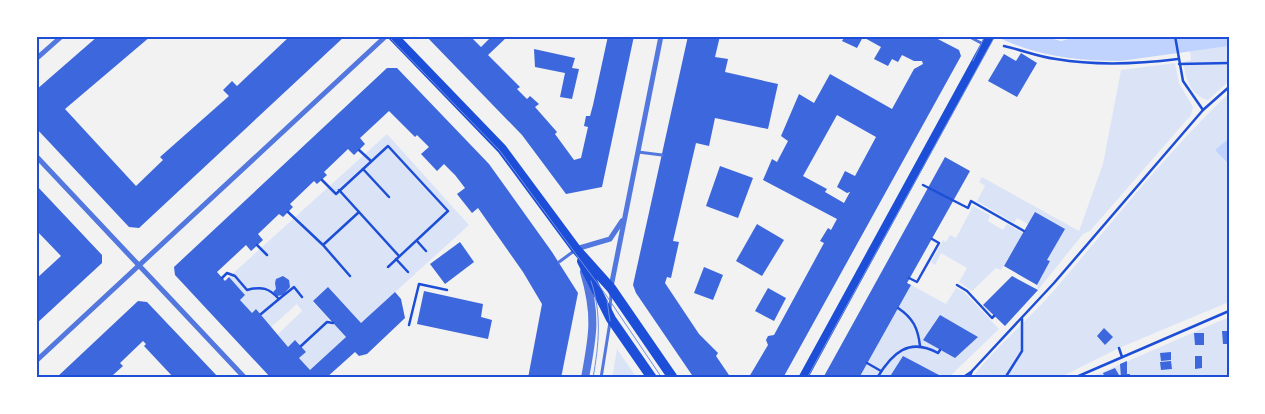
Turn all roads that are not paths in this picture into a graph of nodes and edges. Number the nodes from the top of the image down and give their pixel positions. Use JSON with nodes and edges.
{"nodes":[{"id":1,"x":62,"y":36,"type":"edge"},
{"id":2,"x":386,"y":36,"type":"edge"},
{"id":3,"x":393,"y":36,"type":"edge"},
{"id":4,"x":661,"y":36,"type":"edge"},
{"id":5,"x":968,"y":36,"type":"edge"},
{"id":6,"x":990,"y":36,"type":"edge"},
{"id":7,"x":985,"y":45,"type":"junction"},
{"id":8,"x":36,"y":59,"type":"edge"},
{"id":9,"x":638,"y":152,"type":"junction"},
{"id":10,"x":662,"y":155,"type":"dead end"},
{"id":11,"x":36,"y":156,"type":"edge"},
{"id":12,"x":624,"y":218,"type":"junction"},
{"id":13,"x":576,"y":249,"type":"junction"},
{"id":14,"x":559,"y":262,"type":"dead end"},
{"id":15,"x":138,"y":265,"type":"junction"},
{"id":16,"x":611,"y":288,"type":"junction"},
{"id":17,"x":610,"y":320,"type":"junction"},
{"id":18,"x":36,"y":361,"type":"edge"},
{"id":19,"x":245,"y":378,"type":"edge"},
{"id":20,"x":585,"y":378,"type":"edge"},
{"id":21,"x":601,"y":378,"type":"edge"},
{"id":22,"x":652,"y":378,"type":"edge"},
{"id":23,"x":673,"y":378,"type":"edge"},
{"id":24,"x":803,"y":378,"type":"edge"}],
"edges":[{"from":1,"to":8,"type":"street"},
{"from":2,"to":15,"type":"street"},
{"from":3,"to":13,"type":"main road"},
{"from":4,"to":9,"type":"street"},
{"from":5,"to":7,"type":"lane"},
{"from":6,"to":7,"type":"main road"},
{"from":7,"to":24,"type":"main road"},
{"from":9,"to":10,"type":"lane"},
{"from":9,"to":12,"type":"street"},
{"from":11,"to":15,"type":"street"},
{"from":12,"to":13,"type":"street"},
{"from":12,"to":16,"type":"street"},
{"from":13,"to":14,"type":"lane"},
{"from":13,"to":16,"type":"main road"},
{"from":13,"to":17,"type":"main road"},
{"from":13,"to":20,"type":"street"},
{"from":15,"to":18,"type":"street"},
{"from":15,"to":19,"type":"street"},
{"from":16,"to":17,"type":"lane"},
{"from":16,"to":23,"type":"main road"},
{"from":17,"to":21,"type":"lane"},
{"from":17,"to":22,"type":"main road"}]}
